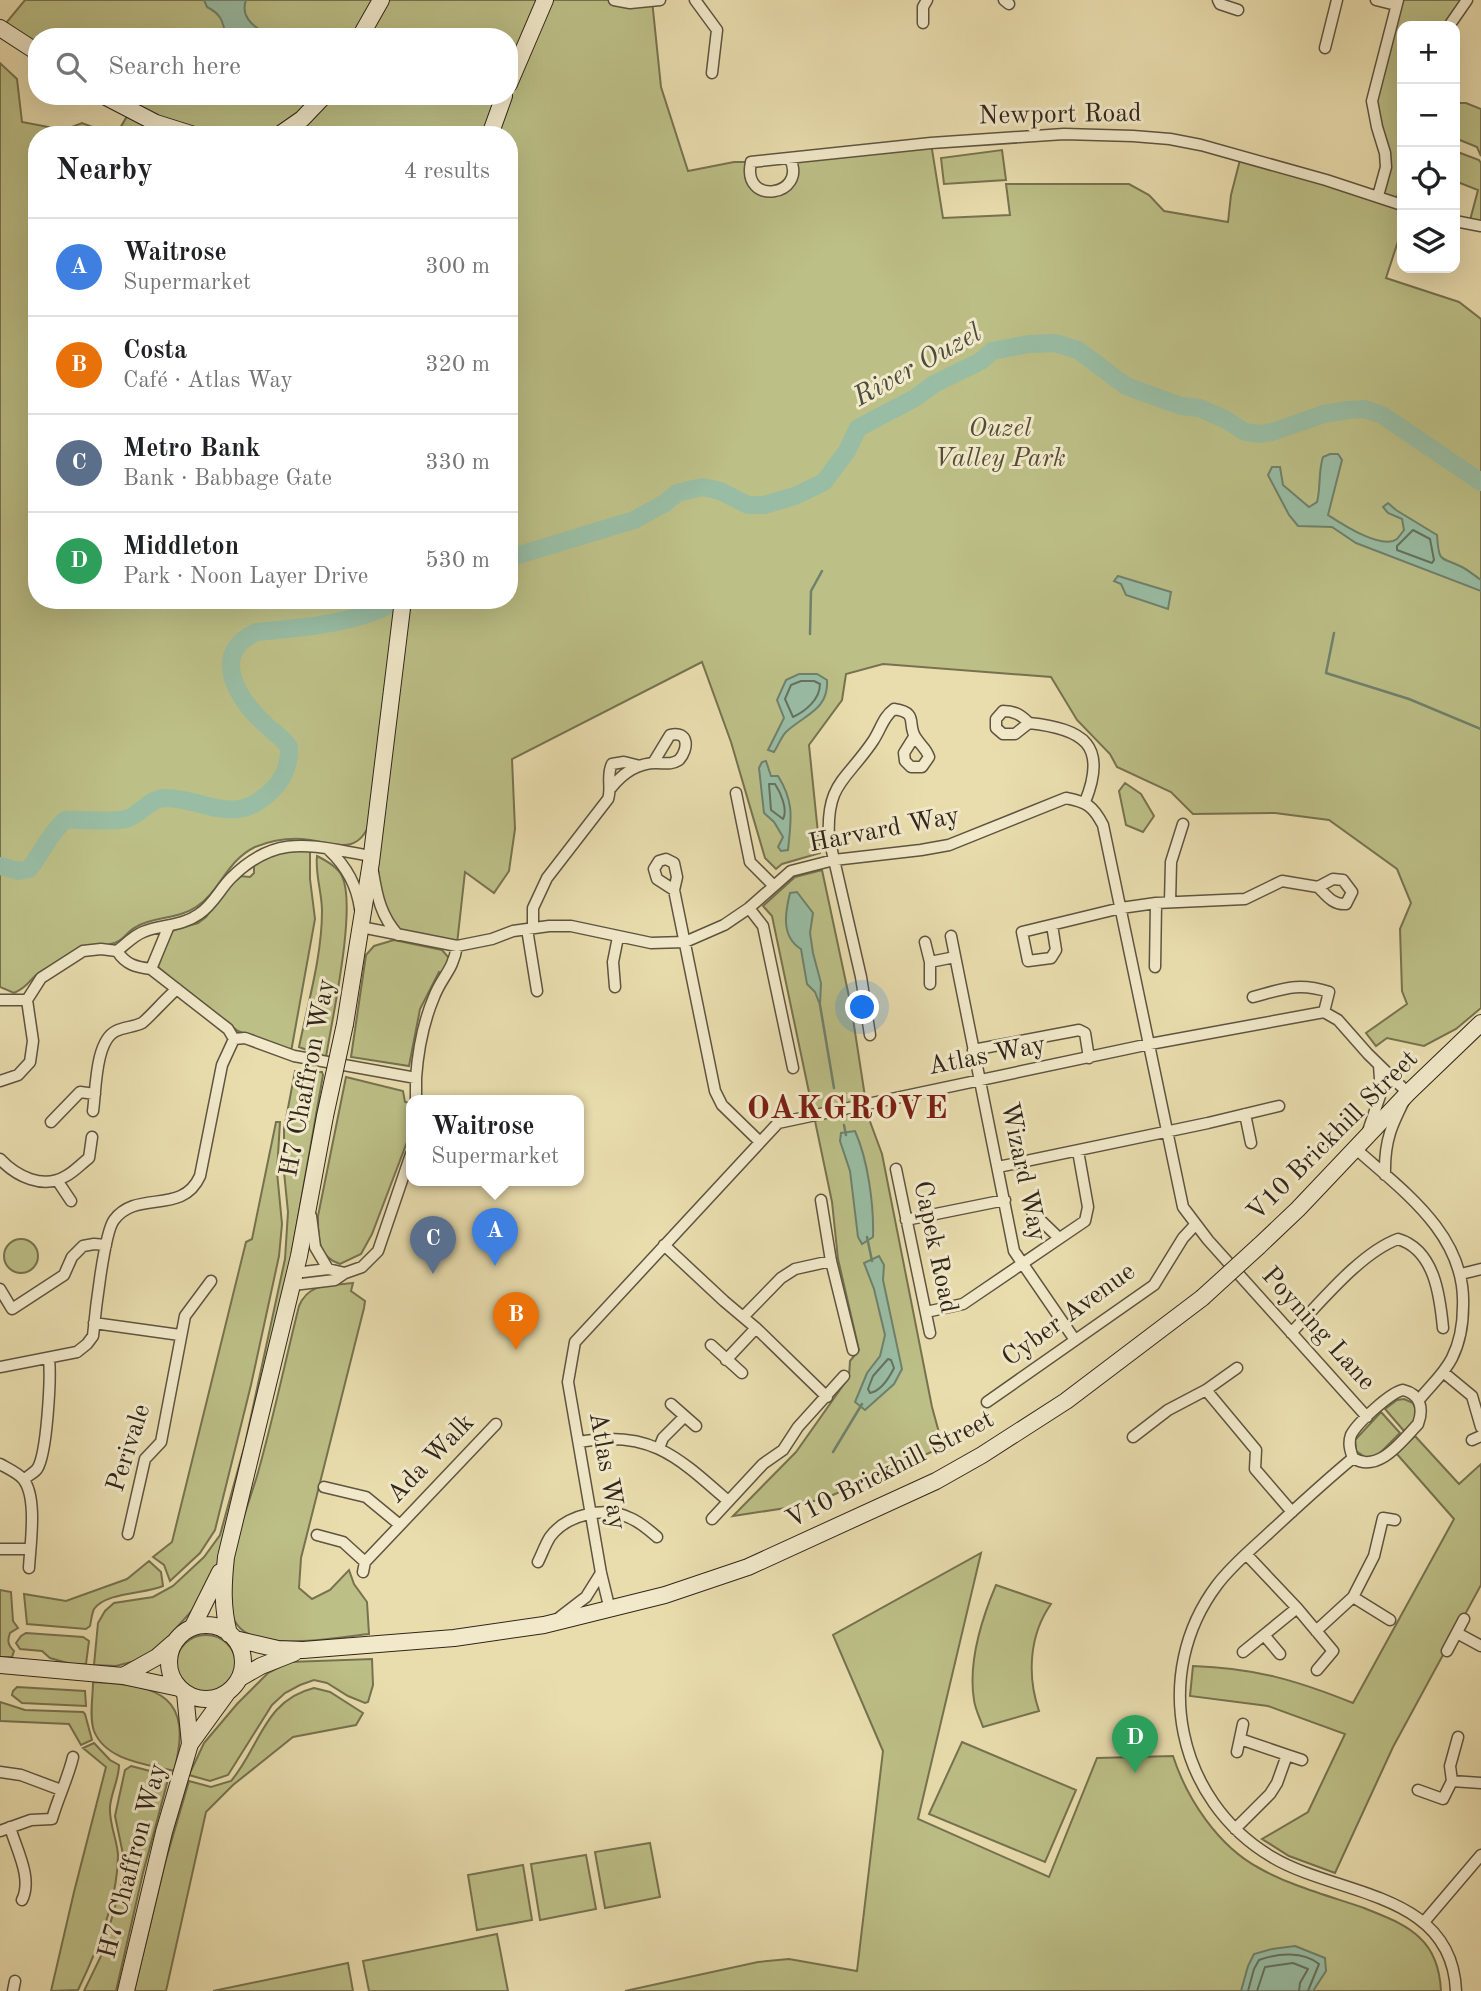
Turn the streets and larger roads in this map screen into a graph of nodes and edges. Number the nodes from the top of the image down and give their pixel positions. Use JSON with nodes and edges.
{"nodes":[{"id":1,"x":381,"y":0,"type":"edge"},
{"id":2,"x":545,"y":0,"type":"edge"},
{"id":3,"x":614,"y":0,"type":"edge"},
{"id":4,"x":660,"y":0,"type":"edge"},
{"id":5,"x":695,"y":0,"type":"edge"},
{"id":6,"x":927,"y":0,"type":"edge"},
{"id":7,"x":1218,"y":0,"type":"edge"},
{"id":8,"x":1337,"y":0,"type":"edge"},
{"id":9,"x":1376,"y":0,"type":"edge"},
{"id":10,"x":1467,"y":0,"type":"edge"},
{"id":11,"x":1397,"y":3,"type":"edge"},
{"id":12,"x":1238,"y":10,"type":"dead end"},
{"id":13,"x":1452,"y":21,"type":"edge"},
{"id":14,"x":923,"y":23,"type":"dead end"},
{"id":15,"x":0,"y":28,"type":"edge"},
{"id":16,"x":365,"y":28,"type":"edge"},
{"id":17,"x":28,"y":46,"type":"edge"},
{"id":18,"x":1325,"y":48,"type":"dead end"},
{"id":19,"x":518,"y":63,"type":"edge"},
{"id":20,"x":712,"y":73,"type":"dead end"},
{"id":21,"x":121,"y":105,"type":"edge"},
{"id":22,"x":315,"y":105,"type":"edge"},
{"id":23,"x":501,"y":105,"type":"edge"},
{"id":24,"x":166,"y":126,"type":"edge"},
{"id":25,"x":292,"y":126,"type":"edge"},
{"id":26,"x":493,"y":126,"type":"edge"},
{"id":27,"x":790,"y":159,"type":"junction"},
{"id":28,"x":1378,"y":196,"type":"junction"},
{"id":29,"x":1397,"y":203,"type":"edge"},
{"id":30,"x":1460,"y":221,"type":"edge"},
{"id":31,"x":1481,"y":226,"type":"edge"},
{"id":32,"x":401,"y":609,"type":"edge"},
{"id":33,"x":1030,"y":723,"type":"dead end"},
{"id":34,"x":914,"y":737,"type":"dead end"},
{"id":35,"x":653,"y":763,"type":"dead end"},
{"id":36,"x":736,"y":793,"type":"dead end"},
{"id":37,"x":1085,"y":802,"type":"junction"},
{"id":38,"x":1183,"y":824,"type":"dead end"},
{"id":39,"x":328,"y":849,"type":"junction"},
{"id":40,"x":372,"y":859,"type":"junction"},
{"id":41,"x":834,"y":860,"type":"junction"},
{"id":42,"x":773,"y":884,"type":"junction"},
{"id":43,"x":1318,"y":887,"type":"dead end"},
{"id":44,"x":674,"y":890,"type":"dead end"},
{"id":45,"x":1170,"y":902,"type":"junction"},
{"id":46,"x":1156,"y":903,"type":"junction"},
{"id":47,"x":749,"y":908,"type":"junction"},
{"id":48,"x":1121,"y":908,"type":"junction"},
{"id":49,"x":1052,"y":925,"type":"dead end"},
{"id":50,"x":361,"y":926,"type":"junction"},
{"id":51,"x":168,"y":928,"type":"junction"},
{"id":52,"x":530,"y":928,"type":"junction"},
{"id":53,"x":398,"y":935,"type":"junction"},
{"id":54,"x":951,"y":936,"type":"dead end"},
{"id":55,"x":618,"y":937,"type":"junction"},
{"id":56,"x":685,"y":942,"type":"junction"},
{"id":57,"x":925,"y":942,"type":"dead end"},
{"id":58,"x":457,"y":946,"type":"junction"},
{"id":59,"x":117,"y":951,"type":"junction"},
{"id":60,"x":956,"y":957,"type":"junction"},
{"id":61,"x":930,"y":962,"type":"junction"},
{"id":62,"x":1155,"y":967,"type":"dead end"},
{"id":63,"x":151,"y":969,"type":"junction"},
{"id":64,"x":930,"y":984,"type":"dead end"},
{"id":65,"x":615,"y":987,"type":"dead end"},
{"id":66,"x":177,"y":989,"type":"junction"},
{"id":67,"x":537,"y":991,"type":"dead end"},
{"id":68,"x":1253,"y":997,"type":"dead end"},
{"id":69,"x":0,"y":1000,"type":"edge"},
{"id":70,"x":27,"y":1000,"type":"junction"},
{"id":71,"x":1324,"y":1012,"type":"junction"},
{"id":72,"x":1481,"y":1023,"type":"edge"},
{"id":73,"x":870,"y":1035,"type":"dead end"},
{"id":74,"x":234,"y":1039,"type":"junction"},
{"id":75,"x":1150,"y":1044,"type":"junction"},
{"id":76,"x":973,"y":1050,"type":"junction"},
{"id":77,"x":1089,"y":1058,"type":"junction"},
{"id":78,"x":1379,"y":1065,"type":"junction"},
{"id":79,"x":793,"y":1068,"type":"dead end"},
{"id":80,"x":416,"y":1078,"type":"junction"},
{"id":81,"x":979,"y":1080,"type":"junction"},
{"id":82,"x":0,"y":1081,"type":"edge"},
{"id":83,"x":1408,"y":1093,"type":"junction"},
{"id":84,"x":95,"y":1094,"type":"junction"},
{"id":85,"x":416,"y":1095,"type":"edge"},
{"id":86,"x":1279,"y":1106,"type":"dead end"},
{"id":87,"x":93,"y":1111,"type":"dead end"},
{"id":88,"x":1245,"y":1114,"type":"junction"},
{"id":89,"x":51,"y":1122,"type":"dead end"},
{"id":90,"x":1168,"y":1132,"type":"junction"},
{"id":91,"x":92,"y":1138,"type":"dead end"},
{"id":92,"x":760,"y":1142,"type":"junction"},
{"id":93,"x":1251,"y":1143,"type":"dead end"},
{"id":94,"x":1361,"y":1143,"type":"junction"},
{"id":95,"x":1078,"y":1151,"type":"junction"},
{"id":96,"x":0,"y":1159,"type":"edge"},
{"id":97,"x":998,"y":1167,"type":"junction"},
{"id":98,"x":406,"y":1168,"type":"edge"},
{"id":99,"x":895,"y":1169,"type":"dead end"},
{"id":100,"x":1385,"y":1175,"type":"junction"},
{"id":101,"x":57,"y":1180,"type":"junction"},
{"id":102,"x":821,"y":1200,"type":"dead end"},
{"id":103,"x":1005,"y":1200,"type":"junction"},
{"id":104,"x":71,"y":1201,"type":"dead end"},
{"id":105,"x":309,"y":1203,"type":"junction"},
{"id":106,"x":1032,"y":1212,"type":"dead end"},
{"id":107,"x":906,"y":1220,"type":"junction"},
{"id":108,"x":1195,"y":1225,"type":"junction"},
{"id":109,"x":1059,"y":1238,"type":"junction"},
{"id":110,"x":106,"y":1245,"type":"junction"},
{"id":111,"x":664,"y":1245,"type":"junction"},
{"id":112,"x":831,"y":1261,"type":"junction"},
{"id":113,"x":1022,"y":1264,"type":"junction"},
{"id":114,"x":328,"y":1269,"type":"junction"},
{"id":115,"x":1481,"y":1269,"type":"edge"},
{"id":116,"x":345,"y":1273,"type":"junction"},
{"id":117,"x":1461,"y":1274,"type":"junction"},
{"id":118,"x":214,"y":1277,"type":"dead end"},
{"id":119,"x":294,"y":1279,"type":"junction"},
{"id":120,"x":0,"y":1289,"type":"edge"},
{"id":121,"x":926,"y":1312,"type":"junction"},
{"id":122,"x":744,"y":1317,"type":"junction"},
{"id":123,"x":94,"y":1324,"type":"junction"},
{"id":124,"x":757,"y":1328,"type":"junction"},
{"id":125,"x":1443,"y":1328,"type":"dead end"},
{"id":126,"x":930,"y":1333,"type":"dead end"},
{"id":127,"x":1291,"y":1333,"type":"junction"},
{"id":128,"x":180,"y":1335,"type":"junction"},
{"id":129,"x":1074,"y":1340,"type":"junction"},
{"id":130,"x":711,"y":1345,"type":"dead end"},
{"id":131,"x":853,"y":1350,"type":"dead end"},
{"id":132,"x":49,"y":1359,"type":"junction"},
{"id":133,"x":726,"y":1360,"type":"junction"},
{"id":134,"x":0,"y":1367,"type":"edge"},
{"id":135,"x":1237,"y":1368,"type":"dead end"},
{"id":136,"x":1443,"y":1372,"type":"junction"},
{"id":137,"x":742,"y":1373,"type":"dead end"},
{"id":138,"x":844,"y":1376,"type":"dead end"},
{"id":139,"x":1206,"y":1390,"type":"junction"},
{"id":140,"x":827,"y":1397,"type":"junction"},
{"id":141,"x":1419,"y":1400,"type":"junction"},
{"id":142,"x":987,"y":1402,"type":"dead end"},
{"id":143,"x":671,"y":1404,"type":"dead end"},
{"id":144,"x":684,"y":1417,"type":"junction"},
{"id":145,"x":1367,"y":1417,"type":"junction"},
{"id":146,"x":496,"y":1424,"type":"dead end"},
{"id":147,"x":696,"y":1426,"type":"dead end"},
{"id":148,"x":1481,"y":1427,"type":"edge"},
{"id":149,"x":1133,"y":1437,"type":"dead end"},
{"id":150,"x":579,"y":1442,"type":"junction"},
{"id":151,"x":659,"y":1448,"type":"junction"},
{"id":152,"x":1353,"y":1458,"type":"junction"},
{"id":153,"x":0,"y":1464,"type":"edge"},
{"id":154,"x":24,"y":1480,"type":"junction"},
{"id":155,"x":324,"y":1487,"type":"dead end"},
{"id":156,"x":727,"y":1501,"type":"junction"},
{"id":157,"x":1292,"y":1511,"type":"junction"},
{"id":158,"x":591,"y":1514,"type":"junction"},
{"id":159,"x":1383,"y":1518,"type":"dead end"},
{"id":160,"x":712,"y":1519,"type":"dead end"},
{"id":161,"x":400,"y":1525,"type":"junction"},
{"id":162,"x":128,"y":1534,"type":"dead end"},
{"id":163,"x":317,"y":1535,"type":"dead end"},
{"id":164,"x":657,"y":1537,"type":"dead end"},
{"id":165,"x":0,"y":1549,"type":"edge"},
{"id":166,"x":30,"y":1549,"type":"junction"},
{"id":167,"x":1246,"y":1554,"type":"junction"},
{"id":168,"x":226,"y":1558,"type":"junction"},
{"id":169,"x":538,"y":1562,"type":"dead end"},
{"id":170,"x":29,"y":1568,"type":"dead end"},
{"id":171,"x":601,"y":1573,"type":"junction"},
{"id":172,"x":1353,"y":1597,"type":"junction"},
{"id":173,"x":1297,"y":1608,"type":"junction"},
{"id":174,"x":610,"y":1610,"type":"junction"},
{"id":175,"x":1464,"y":1619,"type":"dead end"},
{"id":176,"x":1390,"y":1620,"type":"dead end"},
{"id":177,"x":549,"y":1624,"type":"junction"},
{"id":178,"x":192,"y":1628,"type":"junction"},
{"id":179,"x":1317,"y":1632,"type":"junction"},
{"id":180,"x":1457,"y":1633,"type":"junction"},
{"id":181,"x":1264,"y":1636,"type":"junction"},
{"id":182,"x":232,"y":1637,"type":"junction"},
{"id":183,"x":177,"y":1639,"type":"junction"},
{"id":184,"x":1481,"y":1646,"type":"edge"},
{"id":185,"x":303,"y":1650,"type":"junction"},
{"id":186,"x":1447,"y":1651,"type":"dead end"},
{"id":187,"x":1243,"y":1652,"type":"dead end"},
{"id":188,"x":1280,"y":1654,"type":"dead end"},
{"id":189,"x":0,"y":1665,"type":"edge"},
{"id":190,"x":1317,"y":1670,"type":"dead end"},
{"id":191,"x":123,"y":1676,"type":"junction"},
{"id":192,"x":240,"y":1678,"type":"junction"},
{"id":193,"x":182,"y":1690,"type":"junction"},
{"id":194,"x":227,"y":1693,"type":"junction"},
{"id":195,"x":1243,"y":1724,"type":"dead end"},
{"id":196,"x":1458,"y":1737,"type":"dead end"},
{"id":197,"x":1240,"y":1739,"type":"junction"},
{"id":198,"x":187,"y":1752,"type":"junction"},
{"id":199,"x":1237,"y":1752,"type":"dead end"},
{"id":200,"x":1287,"y":1755,"type":"junction"},
{"id":201,"x":73,"y":1757,"type":"dead end"},
{"id":202,"x":1302,"y":1760,"type":"dead end"},
{"id":203,"x":0,"y":1772,"type":"edge"},
{"id":204,"x":1452,"y":1781,"type":"junction"},
{"id":205,"x":1481,"y":1783,"type":"edge"},
{"id":206,"x":61,"y":1790,"type":"junction"},
{"id":207,"x":1418,"y":1790,"type":"dead end"},
{"id":208,"x":5,"y":1829,"type":"edge"},
{"id":209,"x":1235,"y":1829,"type":"junction"},
{"id":210,"x":1481,"y":1855,"type":"edge"},
{"id":211,"x":22,"y":1900,"type":"dead end"},
{"id":212,"x":1424,"y":1922,"type":"junction"},
{"id":213,"x":126,"y":1991,"type":"edge"},
{"id":214,"x":1456,"y":1991,"type":"edge"}],
"edges":[{"from":1,"to":16,"type":"street"},
{"from":2,"to":19,"type":"street"},
{"from":3,"to":4,"type":"street"},
{"from":5,"to":20,"type":"street"},
{"from":6,"to":14,"type":"street"},
{"from":7,"to":12,"type":"street"},
{"from":8,"to":18,"type":"street"},
{"from":9,"to":11,"type":"street"},
{"from":10,"to":13,"type":"street"},
{"from":11,"to":28,"type":"street"},
{"from":15,"to":17,"type":"street"},
{"from":21,"to":24,"type":"street"},
{"from":22,"to":25,"type":"street"},
{"from":23,"to":26,"type":"street"},
{"from":27,"to":27,"type":"street","name":"Newport Road"},
{"from":27,"to":28,"type":"street","name":"Newport Road"},
{"from":28,"to":29,"type":"street","name":"Newport Road"},
{"from":30,"to":31,"type":"street"},
{"from":32,"to":40,"type":"street","name":"H7 Chaffron Way"},
{"from":33,"to":37,"type":"street"},
{"from":34,"to":41,"type":"street"},
{"from":35,"to":52,"type":"street"},
{"from":36,"to":42,"type":"street"},
{"from":37,"to":41,"type":"street","name":"Harvard Way"},
{"from":37,"to":48,"type":"street"},
{"from":38,"to":45,"type":"street"},
{"from":39,"to":40,"type":"street"},
{"from":39,"to":50,"type":"street"},
{"from":39,"to":51,"type":"street"},
{"from":40,"to":50,"type":"street","name":"H7 Chaffron Way"},
{"from":40,"to":53,"type":"street"},
{"from":41,"to":42,"type":"street","name":"Harvard Way"},
{"from":41,"to":73,"type":"street"},
{"from":42,"to":47,"type":"street","name":"Harvard Way"},
{"from":43,"to":45,"type":"street"},
{"from":44,"to":56,"type":"street"},
{"from":45,"to":46,"type":"street"},
{"from":46,"to":48,"type":"street"},
{"from":46,"to":62,"type":"street"},
{"from":47,"to":56,"type":"street","name":"Harvard Way"},
{"from":47,"to":79,"type":"street"},
{"from":48,"to":49,"type":"street"},
{"from":48,"to":75,"type":"street"},
{"from":50,"to":53,"type":"street"},
{"from":50,"to":105,"type":"street","name":"H7 Chaffron Way","bridge":true},
{"from":51,"to":59,"type":"street"},
{"from":51,"to":63,"type":"street"},
{"from":52,"to":55,"type":"street","name":"Harvard Way"},
{"from":52,"to":58,"type":"street","name":"Harvard Way"},
{"from":52,"to":67,"type":"street"},
{"from":53,"to":58,"type":"street"},
{"from":54,"to":60,"type":"street","name":"Wizard Way"},
{"from":55,"to":56,"type":"street","name":"Harvard Way"},
{"from":55,"to":65,"type":"street"},
{"from":56,"to":92,"type":"street"},
{"from":57,"to":61,"type":"street"},
{"from":58,"to":80,"type":"street"},
{"from":59,"to":63,"type":"street"},
{"from":59,"to":70,"type":"street"},
{"from":60,"to":61,"type":"street"},
{"from":60,"to":76,"type":"street","name":"Wizard Way"},
{"from":61,"to":64,"type":"street"},
{"from":63,"to":66,"type":"street"},
{"from":66,"to":74,"type":"street"},
{"from":66,"to":84,"type":"street"},
{"from":68,"to":71,"type":"street"},
{"from":69,"to":70,"type":"street"},
{"from":70,"to":82,"type":"street"},
{"from":71,"to":75,"type":"street","name":"Atlas Way"},
{"from":71,"to":78,"type":"street"},
{"from":72,"to":83,"type":"street","name":"V10 Brickhill Street"},
{"from":74,"to":80,"type":"street"},
{"from":74,"to":110,"type":"street"},
{"from":75,"to":77,"type":"street","name":"Atlas Way"},
{"from":75,"to":90,"type":"street","name":"Poyning Lane"},
{"from":76,"to":77,"type":"street"},
{"from":76,"to":81,"type":"street","name":"Wizard Way"},
{"from":77,"to":81,"type":"street","name":"Atlas Way"},
{"from":78,"to":83,"type":"street"},
{"from":78,"to":94,"type":"street"},
{"from":80,"to":85,"type":"street"},
{"from":81,"to":92,"type":"street","name":"Atlas Way"},
{"from":81,"to":97,"type":"street","name":"Wizard Way"},
{"from":83,"to":94,"type":"street","name":"V10 Brickhill Street"},
{"from":83,"to":100,"type":"street"},
{"from":84,"to":87,"type":"street"},
{"from":84,"to":89,"type":"street"},
{"from":86,"to":88,"type":"street"},
{"from":88,"to":90,"type":"street"},
{"from":88,"to":93,"type":"street"},
{"from":90,"to":95,"type":"street"},
{"from":90,"to":108,"type":"street","name":"Poyning Lane"},
{"from":91,"to":101,"type":"street"},
{"from":92,"to":111,"type":"street","name":"Atlas Way"},
{"from":94,"to":100,"type":"street"},
{"from":94,"to":174,"type":"street","name":"V10 Brickhill Street","bridge":true},
{"from":95,"to":97,"type":"street"},
{"from":95,"to":109,"type":"street"},
{"from":96,"to":101,"type":"street"},
{"from":97,"to":103,"type":"street","name":"Wizard Way"},
{"from":98,"to":116,"type":"street"},
{"from":99,"to":107,"type":"street","name":"Capek Road"},
{"from":100,"to":117,"type":"street"},
{"from":101,"to":104,"type":"street"},
{"from":102,"to":112,"type":"street"},
{"from":103,"to":107,"type":"street"},
{"from":103,"to":113,"type":"street","name":"Wizard Way"},
{"from":105,"to":114,"type":"street"},
{"from":105,"to":119,"type":"street","name":"H7 Chaffron Way"},
{"from":106,"to":109,"type":"street"},
{"from":107,"to":121,"type":"street","name":"Capek Road"},
{"from":108,"to":127,"type":"street","name":"Poyning Lane"},
{"from":108,"to":129,"type":"street","name":"Cyber Avenue"},
{"from":109,"to":113,"type":"street"},
{"from":110,"to":120,"type":"street"},
{"from":110,"to":123,"type":"street"},
{"from":111,"to":122,"type":"street"},
{"from":111,"to":150,"type":"street","name":"Atlas Way"},
{"from":112,"to":122,"type":"street"},
{"from":112,"to":131,"type":"street"},
{"from":113,"to":121,"type":"street"},
{"from":113,"to":129,"type":"street","name":"Wizard Way"},
{"from":114,"to":116,"type":"street"},
{"from":114,"to":119,"type":"street"},
{"from":115,"to":117,"type":"street"},
{"from":116,"to":119,"type":"street"},
{"from":117,"to":136,"type":"street"},
{"from":118,"to":128,"type":"street","name":"Perivale"},
{"from":119,"to":168,"type":"street","name":"H7 Chaffron Way"},
{"from":121,"to":126,"type":"street","name":"Capek Road"},
{"from":122,"to":124,"type":"street"},
{"from":123,"to":128,"type":"street"},
{"from":123,"to":132,"type":"street"},
{"from":124,"to":133,"type":"street"},
{"from":124,"to":140,"type":"street"},
{"from":125,"to":127,"type":"street"},
{"from":127,"to":145,"type":"street","name":"Poyning Lane"},
{"from":128,"to":162,"type":"street","name":"Perivale"},
{"from":129,"to":142,"type":"street","name":"Cyber Avenue"},
{"from":130,"to":133,"type":"street"},
{"from":132,"to":134,"type":"street"},
{"from":132,"to":154,"type":"street"},
{"from":133,"to":137,"type":"street"},
{"from":135,"to":139,"type":"street"},
{"from":136,"to":141,"type":"street"},
{"from":136,"to":148,"type":"street"},
{"from":138,"to":140,"type":"street"},
{"from":139,"to":149,"type":"street"},
{"from":139,"to":157,"type":"street"},
{"from":140,"to":156,"type":"street"},
{"from":141,"to":145,"type":"street"},
{"from":141,"to":152,"type":"street"},
{"from":143,"to":144,"type":"street"},
{"from":144,"to":147,"type":"street"},
{"from":144,"to":151,"type":"street"},
{"from":145,"to":152,"type":"street"},
{"from":146,"to":161,"type":"street","name":"Ada Walk"},
{"from":150,"to":151,"type":"street"},
{"from":150,"to":158,"type":"street","name":"Atlas Way"},
{"from":151,"to":156,"type":"street"},
{"from":152,"to":157,"type":"street"},
{"from":153,"to":154,"type":"street"},
{"from":154,"to":166,"type":"street"},
{"from":155,"to":161,"type":"street","name":"Ada Walk"},
{"from":156,"to":160,"type":"street"},
{"from":157,"to":167,"type":"street"},
{"from":158,"to":164,"type":"street"},
{"from":158,"to":169,"type":"street"},
{"from":158,"to":171,"type":"street","name":"Atlas Way"},
{"from":159,"to":172,"type":"street"},
{"from":161,"to":163,"type":"street","name":"Ada Walk"},
{"from":165,"to":166,"type":"street"},
{"from":166,"to":170,"type":"street"},
{"from":167,"to":173,"type":"street"},
{"from":167,"to":209,"type":"street"},
{"from":168,"to":178,"type":"street","name":"H7 Chaffron Way"},
{"from":168,"to":182,"type":"street","name":"H7 Chaffron Way"},
{"from":171,"to":174,"type":"street","name":"Atlas Way"},
{"from":171,"to":177,"type":"street"},
{"from":172,"to":176,"type":"street"},
{"from":172,"to":179,"type":"street"},
{"from":173,"to":179,"type":"street"},
{"from":173,"to":181,"type":"street"},
{"from":174,"to":177,"type":"street","name":"V10 Brickhill Street"},
{"from":175,"to":180,"type":"street"},
{"from":177,"to":185,"type":"street","name":"V10 Brickhill Street"},
{"from":178,"to":182,"type":"street"},
{"from":178,"to":183,"type":"street"},
{"from":179,"to":190,"type":"street"},
{"from":180,"to":184,"type":"street"},
{"from":180,"to":186,"type":"street"},
{"from":181,"to":187,"type":"street"},
{"from":181,"to":188,"type":"street"},
{"from":182,"to":185,"type":"street","name":"V10 Brickhill Street"},
{"from":182,"to":192,"type":"street"},
{"from":183,"to":191,"type":"street"},
{"from":183,"to":193,"type":"street"},
{"from":185,"to":192,"type":"street","name":"V10 Brickhill Street"},
{"from":189,"to":191,"type":"street"},
{"from":191,"to":193,"type":"street"},
{"from":192,"to":194,"type":"street"},
{"from":193,"to":194,"type":"street"},
{"from":193,"to":198,"type":"street","name":"H7 Chaffron Way"},
{"from":194,"to":198,"type":"street","name":"H7 Chaffron Way"},
{"from":195,"to":197,"type":"street"},
{"from":196,"to":204,"type":"street"},
{"from":197,"to":199,"type":"street"},
{"from":197,"to":200,"type":"street"},
{"from":198,"to":213,"type":"street","name":"H7 Chaffron Way"},
{"from":200,"to":202,"type":"street"},
{"from":200,"to":209,"type":"street"},
{"from":201,"to":206,"type":"street"},
{"from":203,"to":206,"type":"street"},
{"from":204,"to":205,"type":"street"},
{"from":204,"to":207,"type":"street"},
{"from":206,"to":208,"type":"street"},
{"from":208,"to":211,"type":"street"},
{"from":209,"to":212,"type":"street"},
{"from":210,"to":212,"type":"street"},
{"from":212,"to":214,"type":"street"}]}
